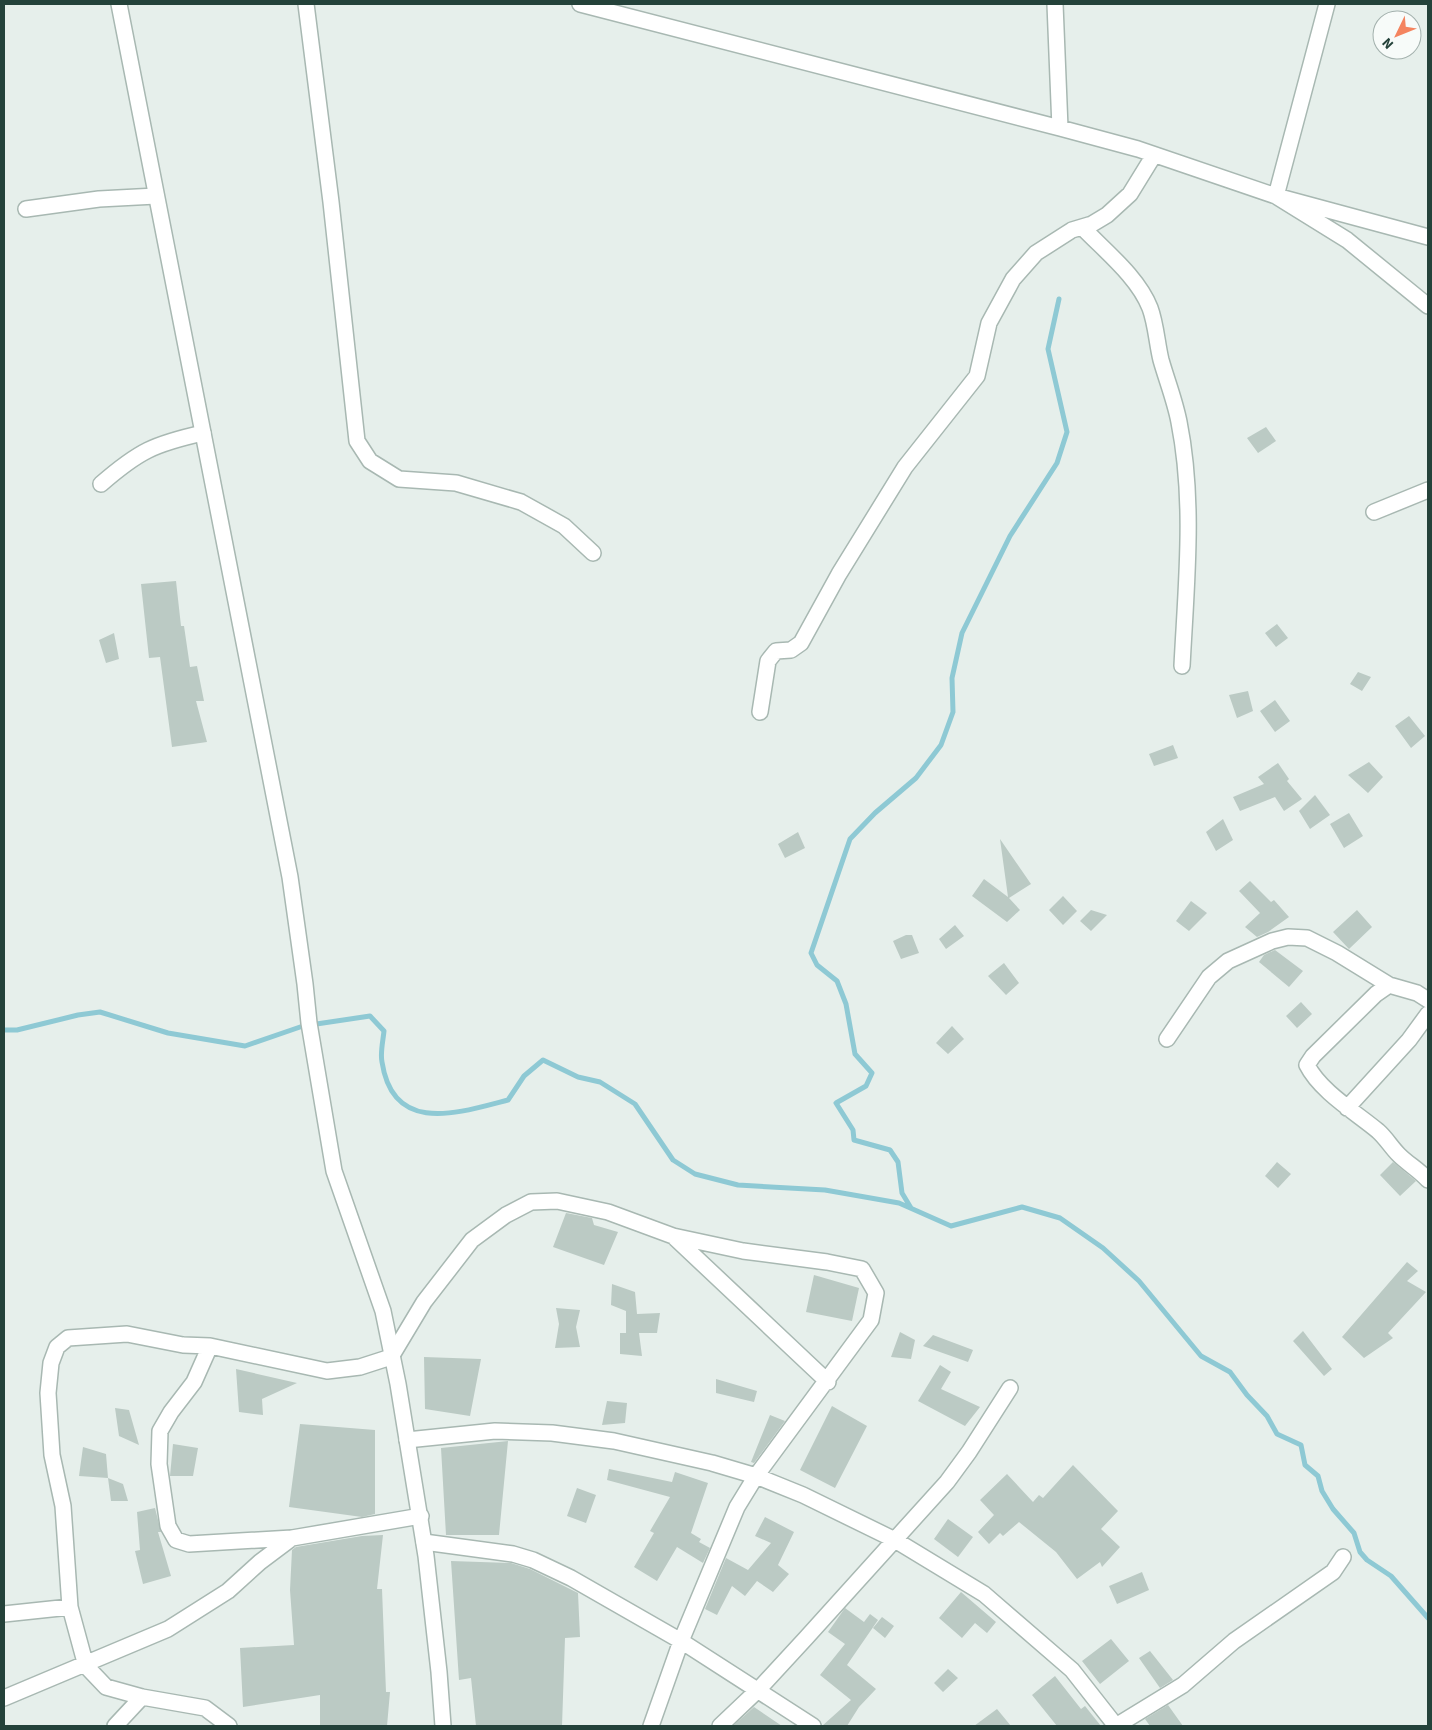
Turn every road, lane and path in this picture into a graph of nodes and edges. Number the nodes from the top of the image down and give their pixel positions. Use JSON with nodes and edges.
{"nodes":[{"id":1,"x":119,"y":4,"type":"edge"},
{"id":2,"x":306,"y":4,"type":"edge"},
{"id":3,"x":580,"y":4,"type":"edge"},
{"id":4,"x":1055,"y":4,"type":"edge"},
{"id":5,"x":1327,"y":4,"type":"edge"},
{"id":6,"x":1060,"y":128,"type":"junction"},
{"id":7,"x":1154,"y":155,"type":"junction"},
{"id":8,"x":156,"y":196,"type":"junction"},
{"id":9,"x":1276,"y":196,"type":"junction"},
{"id":10,"x":26,"y":209,"type":"dead end"},
{"id":11,"x":1082,"y":227,"type":"junction"},
{"id":12,"x":1428,"y":237,"type":"edge"},
{"id":13,"x":1428,"y":306,"type":"edge"},
{"id":14,"x":203,"y":433,"type":"junction"},
{"id":15,"x":101,"y":484,"type":"dead end"},
{"id":16,"x":1428,"y":490,"type":"edge"},
{"id":17,"x":1374,"y":512,"type":"dead end"},
{"id":18,"x":593,"y":553,"type":"dead end"},
{"id":19,"x":1182,"y":666,"type":"dead end"},
{"id":20,"x":760,"y":712,"type":"dead end"},
{"id":21,"x":1389,"y":985,"type":"junction"},
{"id":22,"x":1428,"y":1000,"type":"edge"},
{"id":23,"x":1428,"y":1014,"type":"edge"},
{"id":24,"x":1167,"y":1039,"type":"dead end"},
{"id":25,"x":1347,"y":1108,"type":"junction"},
{"id":26,"x":1428,"y":1180,"type":"edge"},
{"id":27,"x":673,"y":1236,"type":"junction"},
{"id":28,"x":210,"y":1346,"type":"junction"},
{"id":29,"x":391,"y":1357,"type":"junction"},
{"id":30,"x":828,"y":1382,"type":"junction"},
{"id":31,"x":1010,"y":1388,"type":"dead end"},
{"id":32,"x":407,"y":1440,"type":"junction"},
{"id":33,"x":756,"y":1476,"type":"junction"},
{"id":34,"x":421,"y":1516,"type":"junction"},
{"id":35,"x":292,"y":1538,"type":"junction"},
{"id":36,"x":894,"y":1540,"type":"junction"},
{"id":37,"x":424,"y":1542,"type":"junction"},
{"id":38,"x":1343,"y":1557,"type":"dead end"},
{"id":39,"x":70,"y":1607,"type":"junction"},
{"id":40,"x":4,"y":1614,"type":"edge"},
{"id":41,"x":681,"y":1641,"type":"junction"},
{"id":42,"x":86,"y":1666,"type":"junction"},
{"id":43,"x":759,"y":1689,"type":"junction"},
{"id":44,"x":142,"y":1697,"type":"junction"},
{"id":45,"x":4,"y":1698,"type":"edge"},
{"id":46,"x":115,"y":1726,"type":"edge"},
{"id":47,"x":229,"y":1726,"type":"edge"},
{"id":48,"x":443,"y":1726,"type":"edge"},
{"id":49,"x":651,"y":1726,"type":"edge"},
{"id":50,"x":720,"y":1726,"type":"edge"},
{"id":51,"x":813,"y":1726,"type":"edge"},
{"id":52,"x":1116,"y":1726,"type":"edge"}],
"edges":[{"from":1,"to":8,"type":"street"},
{"from":2,"to":18,"type":"street"},
{"from":3,"to":6,"type":"street"},
{"from":4,"to":6,"type":"street"},
{"from":5,"to":9,"type":"street"},
{"from":6,"to":7,"type":"street"},
{"from":7,"to":9,"type":"street"},
{"from":7,"to":11,"type":"street"},
{"from":8,"to":10,"type":"street"},
{"from":8,"to":14,"type":"street"},
{"from":9,"to":12,"type":"street"},
{"from":9,"to":13,"type":"street"},
{"from":11,"to":19,"type":"street"},
{"from":11,"to":20,"type":"street"},
{"from":14,"to":15,"type":"street"},
{"from":14,"to":29,"type":"street"},
{"from":16,"to":17,"type":"street"},
{"from":21,"to":22,"type":"street"},
{"from":21,"to":24,"type":"street"},
{"from":21,"to":25,"type":"street"},
{"from":23,"to":25,"type":"street"},
{"from":25,"to":26,"type":"street"},
{"from":27,"to":29,"type":"street"},
{"from":27,"to":30,"type":"street"},
{"from":27,"to":30,"type":"street"},
{"from":28,"to":29,"type":"street"},
{"from":28,"to":35,"type":"street"},
{"from":28,"to":39,"type":"street"},
{"from":29,"to":32,"type":"street"},
{"from":30,"to":33,"type":"street"},
{"from":31,"to":36,"type":"street"},
{"from":32,"to":33,"type":"street"},
{"from":32,"to":34,"type":"street"},
{"from":33,"to":36,"type":"street"},
{"from":33,"to":41,"type":"street"},
{"from":34,"to":35,"type":"street"},
{"from":34,"to":37,"type":"street"},
{"from":35,"to":42,"type":"street"},
{"from":36,"to":43,"type":"street"},
{"from":36,"to":52,"type":"street"},
{"from":37,"to":41,"type":"street"},
{"from":37,"to":48,"type":"street"},
{"from":38,"to":52,"type":"street"},
{"from":39,"to":40,"type":"street"},
{"from":39,"to":42,"type":"street"},
{"from":41,"to":43,"type":"street"},
{"from":41,"to":49,"type":"street"},
{"from":42,"to":44,"type":"street"},
{"from":42,"to":45,"type":"street"},
{"from":43,"to":50,"type":"street"},
{"from":43,"to":51,"type":"street"},
{"from":44,"to":46,"type":"street"},
{"from":44,"to":47,"type":"street"}]}
